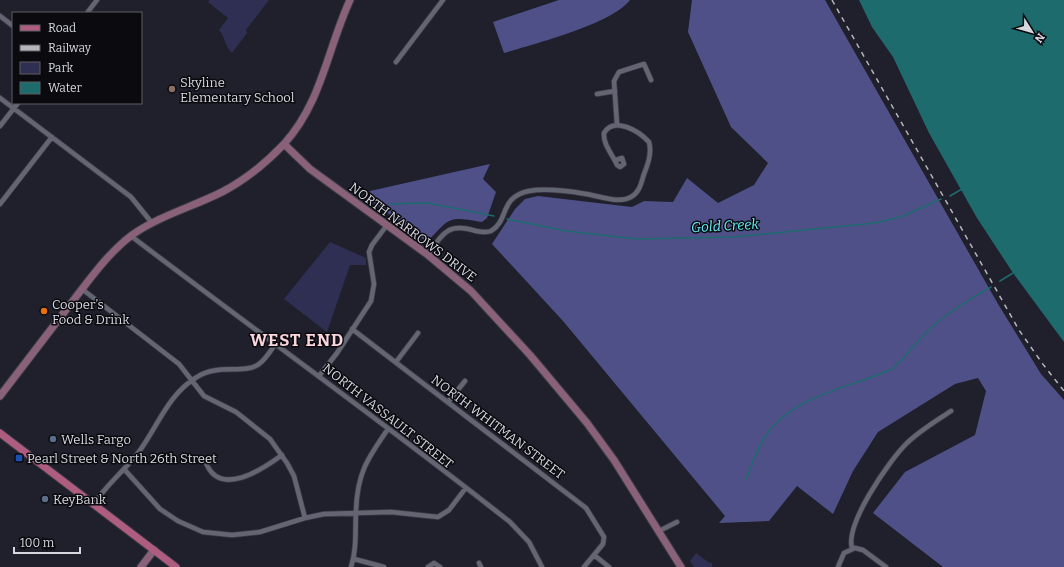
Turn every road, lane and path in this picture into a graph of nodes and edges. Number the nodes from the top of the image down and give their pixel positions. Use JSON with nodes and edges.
{"nodes":[{"id":1,"x":88,"y":0,"type":"edge"},
{"id":2,"x":350,"y":0,"type":"edge"},
{"id":3,"x":443,"y":0,"type":"edge"},
{"id":4,"x":95,"y":2,"type":"edge"},
{"id":5,"x":88,"y":12,"type":"edge"},
{"id":6,"x":0,"y":16,"type":"edge"},
{"id":7,"x":12,"y":25,"type":"edge"},
{"id":8,"x":396,"y":62,"type":"dead end"},
{"id":9,"x":651,"y":80,"type":"dead end"},
{"id":10,"x":615,"y":91,"type":"junction"},
{"id":11,"x":597,"y":94,"type":"dead end"},
{"id":12,"x":0,"y":98,"type":"edge"},
{"id":13,"x":17,"y":104,"type":"edge"},
{"id":14,"x":14,"y":108,"type":"junction"},
{"id":15,"x":617,"y":124,"type":"junction"},
{"id":16,"x":0,"y":126,"type":"edge"},
{"id":17,"x":52,"y":137,"type":"junction"},
{"id":18,"x":284,"y":144,"type":"junction"},
{"id":19,"x":616,"y":160,"type":"dead end"},
{"id":20,"x":0,"y":204,"type":"edge"},
{"id":21,"x":152,"y":223,"type":"junction"},
{"id":22,"x":387,"y":225,"type":"junction"},
{"id":23,"x":131,"y":236,"type":"junction"},
{"id":24,"x":428,"y":255,"type":"junction"},
{"id":25,"x":82,"y":289,"type":"junction"},
{"id":26,"x":352,"y":329,"type":"junction"},
{"id":27,"x":418,"y":332,"type":"dead end"},
{"id":28,"x":276,"y":343,"type":"junction"},
{"id":29,"x":396,"y":362,"type":"junction"},
{"id":30,"x":319,"y":376,"type":"junction"},
{"id":31,"x":191,"y":380,"type":"junction"},
{"id":32,"x":465,"y":381,"type":"dead end"},
{"id":33,"x":0,"y":396,"type":"edge"},
{"id":34,"x":448,"y":402,"type":"junction"},
{"id":35,"x":951,"y":411,"type":"dead end"},
{"id":36,"x":388,"y":429,"type":"junction"},
{"id":37,"x":0,"y":433,"type":"edge"},
{"id":38,"x":282,"y":455,"type":"junction"},
{"id":39,"x":206,"y":463,"type":"dead end"},
{"id":40,"x":124,"y":469,"type":"junction"},
{"id":41,"x":465,"y":489,"type":"junction"},
{"id":42,"x":94,"y":504,"type":"junction"},
{"id":43,"x":356,"y":513,"type":"junction"},
{"id":44,"x":305,"y":518,"type":"junction"},
{"id":45,"x":677,"y":522,"type":"dead end"},
{"id":46,"x":659,"y":531,"type":"junction"},
{"id":47,"x":852,"y":548,"type":"junction"},
{"id":48,"x":154,"y":550,"type":"junction"},
{"id":49,"x":594,"y":555,"type":"junction"},
{"id":50,"x":354,"y":559,"type":"junction"},
{"id":51,"x":141,"y":567,"type":"edge"},
{"id":52,"x":176,"y":567,"type":"edge"},
{"id":53,"x":351,"y":567,"type":"edge"},
{"id":54,"x":384,"y":567,"type":"edge"},
{"id":55,"x":428,"y":567,"type":"edge"},
{"id":56,"x":440,"y":567,"type":"edge"},
{"id":57,"x":542,"y":567,"type":"edge"},
{"id":58,"x":584,"y":567,"type":"edge"},
{"id":59,"x":609,"y":567,"type":"edge"},
{"id":60,"x":681,"y":567,"type":"edge"},
{"id":61,"x":838,"y":567,"type":"edge"},
{"id":62,"x":886,"y":567,"type":"edge"}],
"edges":[{"from":1,"to":4,"type":"street"},
{"from":2,"to":18,"type":"street"},
{"from":3,"to":8,"type":"street"},
{"from":4,"to":5,"type":"street"},
{"from":6,"to":7,"type":"street"},
{"from":9,"to":10,"type":"street"},
{"from":10,"to":11,"type":"street"},
{"from":10,"to":15,"type":"street"},
{"from":12,"to":14,"type":"street"},
{"from":13,"to":14,"type":"street"},
{"from":14,"to":16,"type":"street"},
{"from":14,"to":17,"type":"street"},
{"from":15,"to":19,"type":"street"},
{"from":15,"to":24,"type":"street"},
{"from":17,"to":20,"type":"street"},
{"from":17,"to":21,"type":"street"},
{"from":18,"to":21,"type":"street"},
{"from":18,"to":22,"type":"street","name":"NORTH NARROWS DRIVE"},
{"from":21,"to":23,"type":"street"},
{"from":22,"to":24,"type":"street","name":"NORTH NARROWS DRIVE"},
{"from":22,"to":26,"type":"street"},
{"from":23,"to":25,"type":"street"},
{"from":23,"to":28,"type":"street","name":"NORTH VASSAULT STREET"},
{"from":24,"to":46,"type":"street","name":"NORTH NARROWS DRIVE"},
{"from":25,"to":31,"type":"street"},
{"from":25,"to":33,"type":"street"},
{"from":26,"to":29,"type":"street","name":"NORTH WHITMAN STREET"},
{"from":26,"to":30,"type":"street"},
{"from":27,"to":29,"type":"street"},
{"from":28,"to":30,"type":"street","name":"NORTH VASSAULT STREET"},
{"from":28,"to":31,"type":"street"},
{"from":29,"to":34,"type":"street","name":"NORTH WHITMAN STREET"},
{"from":30,"to":36,"type":"street","name":"NORTH VASSAULT STREET"},
{"from":31,"to":38,"type":"street"},
{"from":31,"to":40,"type":"street"},
{"from":32,"to":34,"type":"street"},
{"from":34,"to":49,"type":"street","name":"NORTH WHITMAN STREET"},
{"from":35,"to":47,"type":"street"},
{"from":36,"to":41,"type":"street","name":"NORTH VASSAULT STREET"},
{"from":36,"to":43,"type":"street"},
{"from":37,"to":42,"type":"main road"},
{"from":38,"to":39,"type":"street"},
{"from":38,"to":44,"type":"street"},
{"from":40,"to":42,"type":"street"},
{"from":40,"to":44,"type":"street"},
{"from":41,"to":43,"type":"street"},
{"from":41,"to":57,"type":"street","name":"NORTH VASSAULT STREET"},
{"from":42,"to":48,"type":"main road"},
{"from":43,"to":44,"type":"street"},
{"from":43,"to":50,"type":"street"},
{"from":45,"to":46,"type":"street"},
{"from":46,"to":60,"type":"street","name":"NORTH NARROWS DRIVE"},
{"from":47,"to":61,"type":"street"},
{"from":47,"to":62,"type":"street"},
{"from":48,"to":51,"type":"street"},
{"from":48,"to":52,"type":"main road"},
{"from":49,"to":58,"type":"street"},
{"from":49,"to":59,"type":"street"},
{"from":50,"to":53,"type":"street"},
{"from":50,"to":54,"type":"street"},
{"from":55,"to":56,"type":"street"}]}
